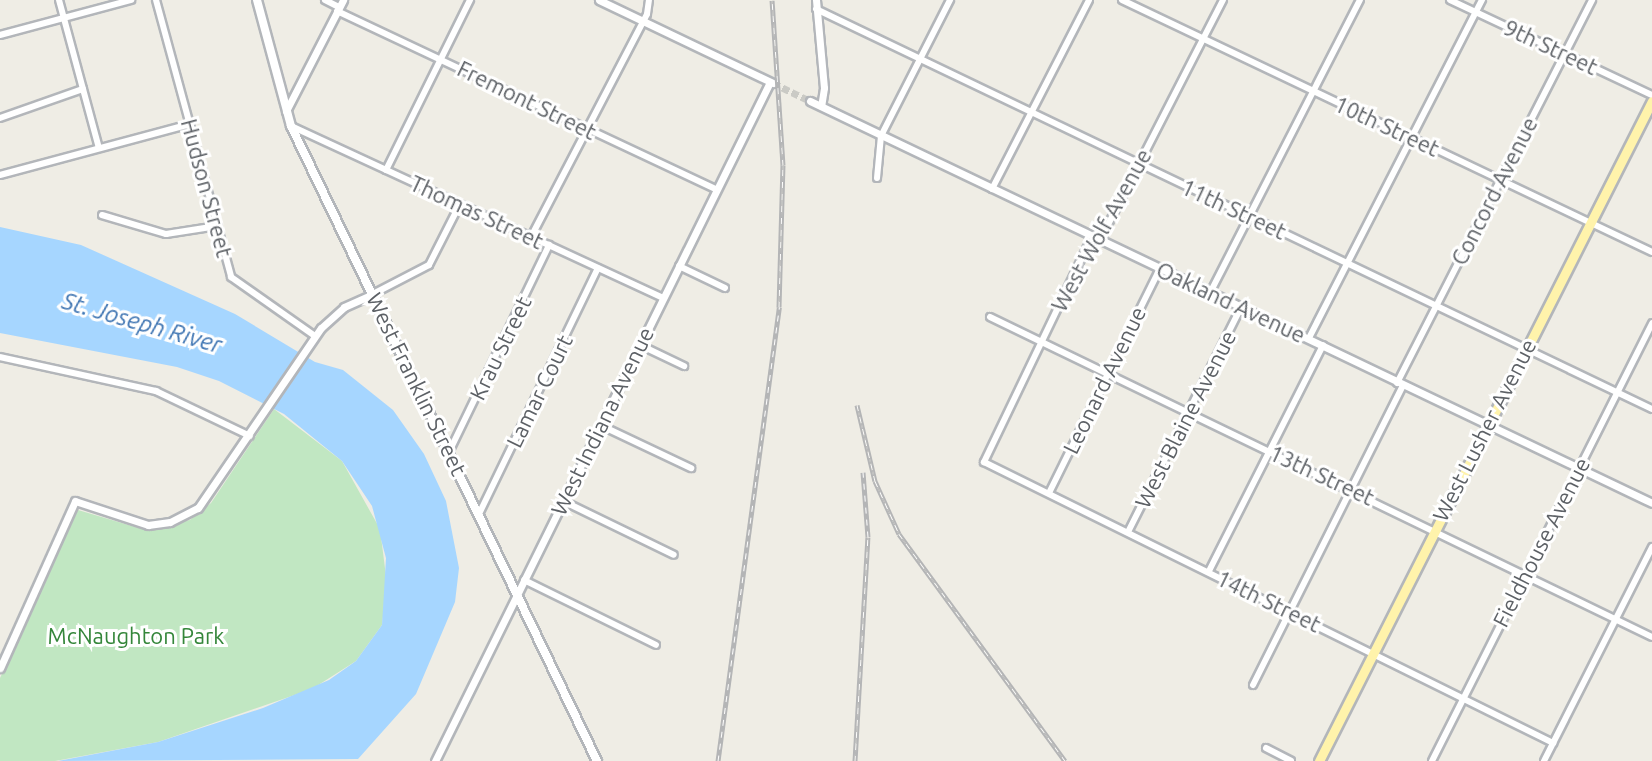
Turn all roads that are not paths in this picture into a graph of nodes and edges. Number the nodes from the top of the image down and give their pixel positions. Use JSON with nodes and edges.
{"nodes":[{"id":1,"x":59,"y":0,"type":"edge"},
{"id":2,"x":131,"y":0,"type":"edge"},
{"id":3,"x":156,"y":0,"type":"edge"},
{"id":4,"x":257,"y":0,"type":"edge"},
{"id":5,"x":325,"y":0,"type":"edge"},
{"id":6,"x":470,"y":0,"type":"edge"},
{"id":7,"x":599,"y":0,"type":"edge"},
{"id":8,"x":649,"y":0,"type":"edge"},
{"id":9,"x":816,"y":0,"type":"edge"},
{"id":10,"x":950,"y":0,"type":"edge"},
{"id":11,"x":1089,"y":0,"type":"edge"},
{"id":12,"x":1122,"y":0,"type":"edge"},
{"id":13,"x":1223,"y":0,"type":"edge"},
{"id":14,"x":1360,"y":0,"type":"edge"},
{"id":15,"x":1450,"y":0,"type":"edge"},
{"id":16,"x":1482,"y":0,"type":"edge"},
{"id":17,"x":1592,"y":0,"type":"edge"},
{"id":18,"x":340,"y":6,"type":"edge"},
{"id":19,"x":816,"y":9,"type":"junction"},
{"id":20,"x":1475,"y":12,"type":"junction"},
{"id":21,"x":64,"y":18,"type":"junction"},
{"id":22,"x":641,"y":21,"type":"junction"},
{"id":23,"x":0,"y":35,"type":"edge"},
{"id":24,"x":1202,"y":39,"type":"junction"},
{"id":25,"x":1565,"y":53,"type":"junction"},
{"id":26,"x":441,"y":59,"type":"junction"},
{"id":27,"x":920,"y":59,"type":"junction"},
{"id":28,"x":83,"y":89,"type":"junction"},
{"id":29,"x":1313,"y":92,"type":"junction"},
{"id":30,"x":1652,"y":98,"type":"edge"},
{"id":31,"x":810,"y":101,"type":"tunnel mouth"},
{"id":32,"x":821,"y":106,"type":"junction"},
{"id":33,"x":286,"y":111,"type":"junction"},
{"id":34,"x":1031,"y":112,"type":"junction"},
{"id":35,"x":0,"y":118,"type":"edge"},
{"id":36,"x":190,"y":124,"type":"junction"},
{"id":37,"x":291,"y":126,"type":"junction"},
{"id":38,"x":585,"y":129,"type":"junction"},
{"id":39,"x":881,"y":136,"type":"junction"},
{"id":40,"x":1412,"y":137,"type":"junction"},
{"id":41,"x":99,"y":148,"type":"junction"},
{"id":42,"x":1138,"y":165,"type":"junction"},
{"id":43,"x":386,"y":170,"type":"junction"},
{"id":44,"x":0,"y":175,"type":"edge"},
{"id":45,"x":877,"y":178,"type":"dead end"},
{"id":46,"x":1501,"y":179,"type":"junction"},
{"id":47,"x":992,"y":189,"type":"junction"},
{"id":48,"x":717,"y":190,"type":"junction"},
{"id":49,"x":460,"y":204,"type":"junction"},
{"id":50,"x":102,"y":215,"type":"dead end"},
{"id":51,"x":1250,"y":216,"type":"junction"},
{"id":52,"x":1590,"y":222,"type":"junction"},
{"id":53,"x":217,"y":226,"type":"junction"},
{"id":54,"x":531,"y":237,"type":"junction"},
{"id":55,"x":1097,"y":239,"type":"junction"},
{"id":56,"x":549,"y":245,"type":"junction"},
{"id":57,"x":1652,"y":252,"type":"edge"},
{"id":58,"x":1348,"y":262,"type":"junction"},
{"id":59,"x":679,"y":266,"type":"junction"},
{"id":60,"x":598,"y":268,"type":"junction"},
{"id":61,"x":1160,"y":268,"type":"junction"},
{"id":62,"x":725,"y":288,"type":"dead end"},
{"id":63,"x":1211,"y":291,"type":"junction"},
{"id":64,"x":373,"y":294,"type":"junction"},
{"id":65,"x":663,"y":298,"type":"junction"},
{"id":66,"x":1436,"y":305,"type":"junction"},
{"id":67,"x":1241,"y":307,"type":"junction"},
{"id":68,"x":990,"y":317,"type":"dead end"},
{"id":69,"x":1652,"y":323,"type":"edge"},
{"id":70,"x":1309,"y":338,"type":"junction"},
{"id":71,"x":312,"y":340,"type":"junction"},
{"id":72,"x":1042,"y":341,"type":"junction"},
{"id":73,"x":640,"y":345,"type":"junction"},
{"id":74,"x":1323,"y":345,"type":"junction"},
{"id":75,"x":1526,"y":347,"type":"junction"},
{"id":76,"x":0,"y":357,"type":"edge"},
{"id":77,"x":684,"y":366,"type":"dead end"},
{"id":78,"x":1106,"y":373,"type":"junction"},
{"id":79,"x":1400,"y":384,"type":"junction"},
{"id":80,"x":1616,"y":393,"type":"junction"},
{"id":81,"x":1652,"y":409,"type":"edge"},
{"id":82,"x":1188,"y":412,"type":"junction"},
{"id":83,"x":600,"y":425,"type":"junction"},
{"id":84,"x":1487,"y":425,"type":"junction"},
{"id":85,"x":250,"y":436,"type":"junction"},
{"id":86,"x":450,"y":450,"type":"junction"},
{"id":87,"x":1270,"y":451,"type":"junction"},
{"id":88,"x":984,"y":462,"type":"joint"},
{"id":89,"x":691,"y":468,"type":"dead end"},
{"id":90,"x":1578,"y":469,"type":"junction"},
{"id":91,"x":1351,"y":490,"type":"junction"},
{"id":92,"x":1049,"y":493,"type":"junction"},
{"id":93,"x":563,"y":501,"type":"junction"},
{"id":94,"x":1652,"y":503,"type":"edge"},
{"id":95,"x":479,"y":514,"type":"junction"},
{"id":96,"x":1434,"y":530,"type":"junction"},
{"id":97,"x":1128,"y":532,"type":"junction"},
{"id":98,"x":1652,"y":547,"type":"edge"},
{"id":99,"x":674,"y":555,"type":"dead end"},
{"id":100,"x":1209,"y":571,"type":"junction"},
{"id":101,"x":1525,"y":575,"type":"junction"},
{"id":102,"x":524,"y":580,"type":"junction"},
{"id":103,"x":518,"y":592,"type":"junction"},
{"id":104,"x":1290,"y":611,"type":"junction"},
{"id":105,"x":1616,"y":619,"type":"junction"},
{"id":106,"x":1652,"y":637,"type":"edge"},
{"id":107,"x":656,"y":645,"type":"dead end"},
{"id":108,"x":1373,"y":652,"type":"junction"},
{"id":109,"x":0,"y":668,"type":"edge"},
{"id":110,"x":1253,"y":685,"type":"dead end"},
{"id":111,"x":1463,"y":699,"type":"junction"},
{"id":112,"x":1553,"y":743,"type":"junction"},
{"id":113,"x":1266,"y":748,"type":"dead end"},
{"id":114,"x":435,"y":761,"type":"edge"},
{"id":115,"x":597,"y":761,"type":"edge"},
{"id":116,"x":1291,"y":761,"type":"edge"},
{"id":117,"x":1319,"y":761,"type":"edge"},
{"id":118,"x":1432,"y":761,"type":"edge"},
{"id":119,"x":1544,"y":761,"type":"edge"}],
"edges":[{"from":1,"to":21,"type":"street"},
{"from":2,"to":21,"type":"street"},
{"from":3,"to":36,"type":"street","name":"Hudson Street"},
{"from":4,"to":33,"type":"main road","name":"West Franklin Street"},
{"from":5,"to":18,"type":"street","name":"Fremont Street"},
{"from":6,"to":26,"type":"street"},
{"from":7,"to":22,"type":"street"},
{"from":8,"to":22,"type":"street"},
{"from":9,"to":19,"type":"street"},
{"from":10,"to":27,"type":"street"},
{"from":11,"to":34,"type":"street"},
{"from":12,"to":24,"type":"street","name":"10th Street"},
{"from":13,"to":24,"type":"street","name":"West Wolf Avenue"},
{"from":14,"to":29,"type":"street"},
{"from":15,"to":20,"type":"street","name":"9th Street"},
{"from":16,"to":20,"type":"street"},
{"from":17,"to":25,"type":"street","name":"Concord Avenue"},
{"from":18,"to":26,"type":"street","name":"Fremont Street"},
{"from":18,"to":33,"type":"street"},
{"from":19,"to":27,"type":"street","name":"11th Street"},
{"from":19,"to":32,"type":"street"},
{"from":20,"to":25,"type":"street","name":"9th Street"},
{"from":20,"to":40,"type":"street"},
{"from":21,"to":23,"type":"street"},
{"from":21,"to":28,"type":"street"},
{"from":22,"to":38,"type":"street"},
{"from":22,"to":48,"type":"street","name":"West Indiana Avenue"},
{"from":24,"to":29,"type":"street","name":"10th Street"},
{"from":24,"to":42,"type":"street","name":"West Wolf Avenue"},
{"from":25,"to":30,"type":"street","name":"9th Street"},
{"from":25,"to":46,"type":"street","name":"Concord Avenue"},
{"from":26,"to":38,"type":"street","name":"Fremont Street"},
{"from":26,"to":43,"type":"street"},
{"from":27,"to":34,"type":"street","name":"11th Street"},
{"from":27,"to":39,"type":"street"},
{"from":28,"to":35,"type":"street"},
{"from":28,"to":41,"type":"street"},
{"from":29,"to":40,"type":"street","name":"10th Street"},
{"from":29,"to":51,"type":"street"},
{"from":30,"to":52,"type":"main road","name":"West Lusher Avenue"},
{"from":31,"to":32,"type":"street","name":"Oakland Avenue"},
{"from":32,"to":39,"type":"street","name":"Oakland Avenue"},
{"from":33,"to":37,"type":"main road","name":"West Franklin Street"},
{"from":34,"to":42,"type":"street","name":"11th Street"},
{"from":34,"to":47,"type":"street"},
{"from":36,"to":41,"type":"street"},
{"from":36,"to":53,"type":"street","name":"Hudson Street"},
{"from":37,"to":43,"type":"street","name":"Thomas Street"},
{"from":37,"to":64,"type":"main road","name":"West Franklin Street"},
{"from":38,"to":48,"type":"street","name":"Fremont Street"},
{"from":38,"to":54,"type":"street"},
{"from":39,"to":45,"type":"street"},
{"from":39,"to":47,"type":"street","name":"Oakland Avenue"},
{"from":40,"to":46,"type":"street","name":"10th Street"},
{"from":40,"to":58,"type":"street"},
{"from":41,"to":44,"type":"street"},
{"from":42,"to":51,"type":"street","name":"11th Street"},
{"from":42,"to":55,"type":"street","name":"West Wolf Avenue"},
{"from":43,"to":49,"type":"street","name":"Thomas Street"},
{"from":46,"to":52,"type":"street","name":"10th Street"},
{"from":46,"to":66,"type":"street","name":"Concord Avenue"},
{"from":47,"to":55,"type":"street","name":"Oakland Avenue"},
{"from":48,"to":59,"type":"street","name":"West Indiana Avenue"},
{"from":49,"to":54,"type":"street","name":"Thomas Street"},
{"from":49,"to":64,"type":"street"},
{"from":50,"to":53,"type":"street"},
{"from":51,"to":58,"type":"street","name":"11th Street"},
{"from":51,"to":63,"type":"street"},
{"from":52,"to":57,"type":"street","name":"10th Street"},
{"from":52,"to":75,"type":"main road","name":"West Lusher Avenue"},
{"from":53,"to":71,"type":"street","name":"Hudson Street"},
{"from":54,"to":56,"type":"street","name":"Thomas Street"},
{"from":55,"to":61,"type":"street","name":"Oakland Avenue"},
{"from":55,"to":72,"type":"street","name":"West Wolf Avenue"},
{"from":56,"to":60,"type":"street","name":"Thomas Street"},
{"from":56,"to":86,"type":"street","name":"Krau Street"},
{"from":58,"to":66,"type":"street","name":"11th Street"},
{"from":58,"to":70,"type":"street"},
{"from":59,"to":62,"type":"street"},
{"from":59,"to":65,"type":"street","name":"West Indiana Avenue"},
{"from":60,"to":65,"type":"street","name":"Thomas Street"},
{"from":60,"to":95,"type":"street","name":"Lamar Court"},
{"from":61,"to":63,"type":"street","name":"Oakland Avenue"},
{"from":61,"to":78,"type":"street","name":"Leonard Avenue"},
{"from":63,"to":67,"type":"street","name":"Oakland Avenue"},
{"from":64,"to":71,"type":"street"},
{"from":64,"to":86,"type":"main road","name":"West Franklin Street"},
{"from":65,"to":73,"type":"street","name":"West Indiana Avenue"},
{"from":66,"to":75,"type":"street","name":"11th Street"},
{"from":66,"to":79,"type":"street","name":"Concord Avenue"},
{"from":67,"to":70,"type":"street","name":"Oakland Avenue"},
{"from":67,"to":82,"type":"street","name":"West Blaine Avenue"},
{"from":68,"to":72,"type":"street","name":"13th Street"},
{"from":69,"to":80,"type":"street","name":"Fieldhouse Avenue"},
{"from":70,"to":74,"type":"street","name":"Oakland Avenue"},
{"from":71,"to":85,"type":"street"},
{"from":72,"to":78,"type":"street","name":"13th Street"},
{"from":72,"to":88,"type":"street","name":"West Wolf Avenue"},
{"from":73,"to":77,"type":"street"},
{"from":73,"to":83,"type":"street","name":"West Indiana Avenue"},
{"from":74,"to":79,"type":"street","name":"Oakland Avenue"},
{"from":74,"to":87,"type":"street"},
{"from":75,"to":80,"type":"street","name":"11th Street"},
{"from":75,"to":84,"type":"main road","name":"West Lusher Avenue"},
{"from":76,"to":85,"type":"street"},
{"from":78,"to":82,"type":"street","name":"13th Street"},
{"from":78,"to":92,"type":"street","name":"Leonard Avenue"},
{"from":79,"to":84,"type":"street","name":"Oakland Avenue"},
{"from":79,"to":91,"type":"street","name":"Concord Avenue"},
{"from":80,"to":81,"type":"street","name":"11th Street"},
{"from":80,"to":90,"type":"street","name":"Fieldhouse Avenue"},
{"from":82,"to":87,"type":"street","name":"13th Street"},
{"from":82,"to":97,"type":"street","name":"West Blaine Avenue"},
{"from":83,"to":89,"type":"street"},
{"from":83,"to":93,"type":"street","name":"West Indiana Avenue"},
{"from":84,"to":90,"type":"street","name":"Oakland Avenue"},
{"from":84,"to":96,"type":"main road","name":"West Lusher Avenue"},
{"from":85,"to":109,"type":"street"},
{"from":86,"to":95,"type":"main road","name":"West Franklin Street"},
{"from":87,"to":91,"type":"street","name":"13th Street"},
{"from":87,"to":100,"type":"street"},
{"from":88,"to":92,"type":"street","name":"14th Street"},
{"from":90,"to":94,"type":"street","name":"Oakland Avenue"},
{"from":90,"to":101,"type":"street","name":"Fieldhouse Avenue"},
{"from":91,"to":96,"type":"street","name":"13th Street"},
{"from":91,"to":104,"type":"street","name":"Concord Avenue"},
{"from":92,"to":97,"type":"street","name":"14th Street"},
{"from":93,"to":99,"type":"street"},
{"from":93,"to":102,"type":"street","name":"West Indiana Avenue"},
{"from":95,"to":103,"type":"main road","name":"West Franklin Street"},
{"from":96,"to":101,"type":"street","name":"13th Street"},
{"from":96,"to":108,"type":"main road","name":"West Lusher Avenue"},
{"from":97,"to":100,"type":"street","name":"14th Street"},
{"from":98,"to":105,"type":"street"},
{"from":100,"to":104,"type":"street","name":"14th Street"},
{"from":101,"to":105,"type":"street","name":"13th Street"},
{"from":101,"to":111,"type":"street","name":"Fieldhouse Avenue"},
{"from":102,"to":103,"type":"street","name":"West Indiana Avenue"},
{"from":102,"to":107,"type":"street"},
{"from":103,"to":114,"type":"street","name":"West Indiana Avenue"},
{"from":103,"to":115,"type":"main road","name":"West Franklin Street"},
{"from":104,"to":108,"type":"street","name":"14th Street"},
{"from":104,"to":110,"type":"street","name":"Concord Avenue"},
{"from":105,"to":106,"type":"street","name":"13th Street"},
{"from":105,"to":112,"type":"street"},
{"from":108,"to":111,"type":"street","name":"14th Street"},
{"from":108,"to":117,"type":"main road","name":"West Lusher Avenue"},
{"from":111,"to":112,"type":"street","name":"14th Street"},
{"from":111,"to":118,"type":"street","name":"Fieldhouse Avenue"},
{"from":112,"to":119,"type":"street"},
{"from":113,"to":116,"type":"street"}]}
